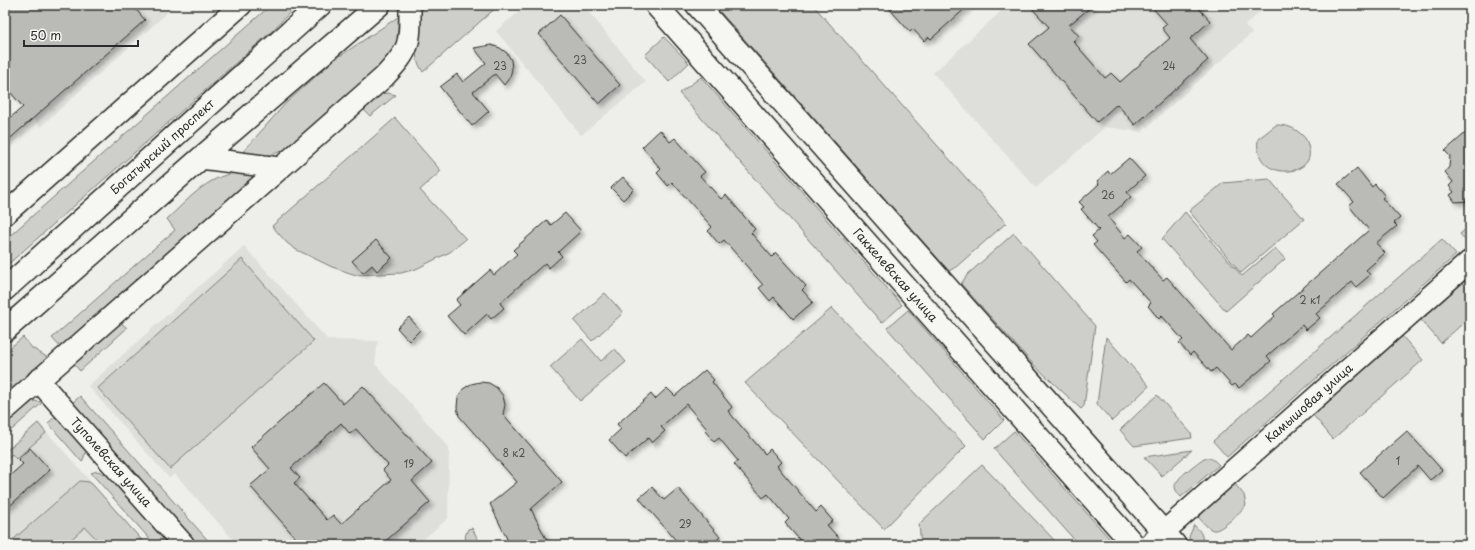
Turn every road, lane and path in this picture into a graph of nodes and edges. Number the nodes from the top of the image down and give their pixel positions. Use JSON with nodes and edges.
{"nodes":[{"id":1,"x":241,"y":5,"type":"edge"},
{"id":2,"x":320,"y":5,"type":"edge"},
{"id":3,"x":379,"y":5,"type":"edge"},
{"id":4,"x":410,"y":5,"type":"edge"},
{"id":5,"x":656,"y":5,"type":"edge"},
{"id":6,"x":697,"y":5,"type":"edge"},
{"id":7,"x":201,"y":158,"type":"junction"},
{"id":8,"x":279,"y":168,"type":"junction"},
{"id":9,"x":5,"y":214,"type":"edge"},
{"id":10,"x":1470,"y":260,"type":"edge"},
{"id":11,"x":5,"y":289,"type":"edge"},
{"id":12,"x":5,"y":330,"type":"edge"},
{"id":13,"x":38,"y":380,"type":"junction"},
{"id":14,"x":5,"y":410,"type":"edge"},
{"id":15,"x":1162,"y":541,"type":"edge"},
{"id":16,"x":184,"y":545,"type":"edge"},
{"id":17,"x":1134,"y":545,"type":"edge"}],
"edges":[{"from":1,"to":9,"type":"street"},
{"from":2,"to":11,"type":"main road","name":"Богатырский проспект"},
{"from":3,"to":7,"type":"main road"},
{"from":4,"to":8,"type":"street"},
{"from":5,"to":17,"type":"main road","name":"Гаккелевская улица"},
{"from":6,"to":15,"type":"main road"},
{"from":7,"to":8,"type":"street"},
{"from":7,"to":12,"type":"main road"},
{"from":8,"to":13,"type":"street"},
{"from":10,"to":15,"type":"street","name":"Камышовая улица"},
{"from":13,"to":14,"type":"street"},
{"from":13,"to":16,"type":"street","name":"Туполевская улица"}]}
